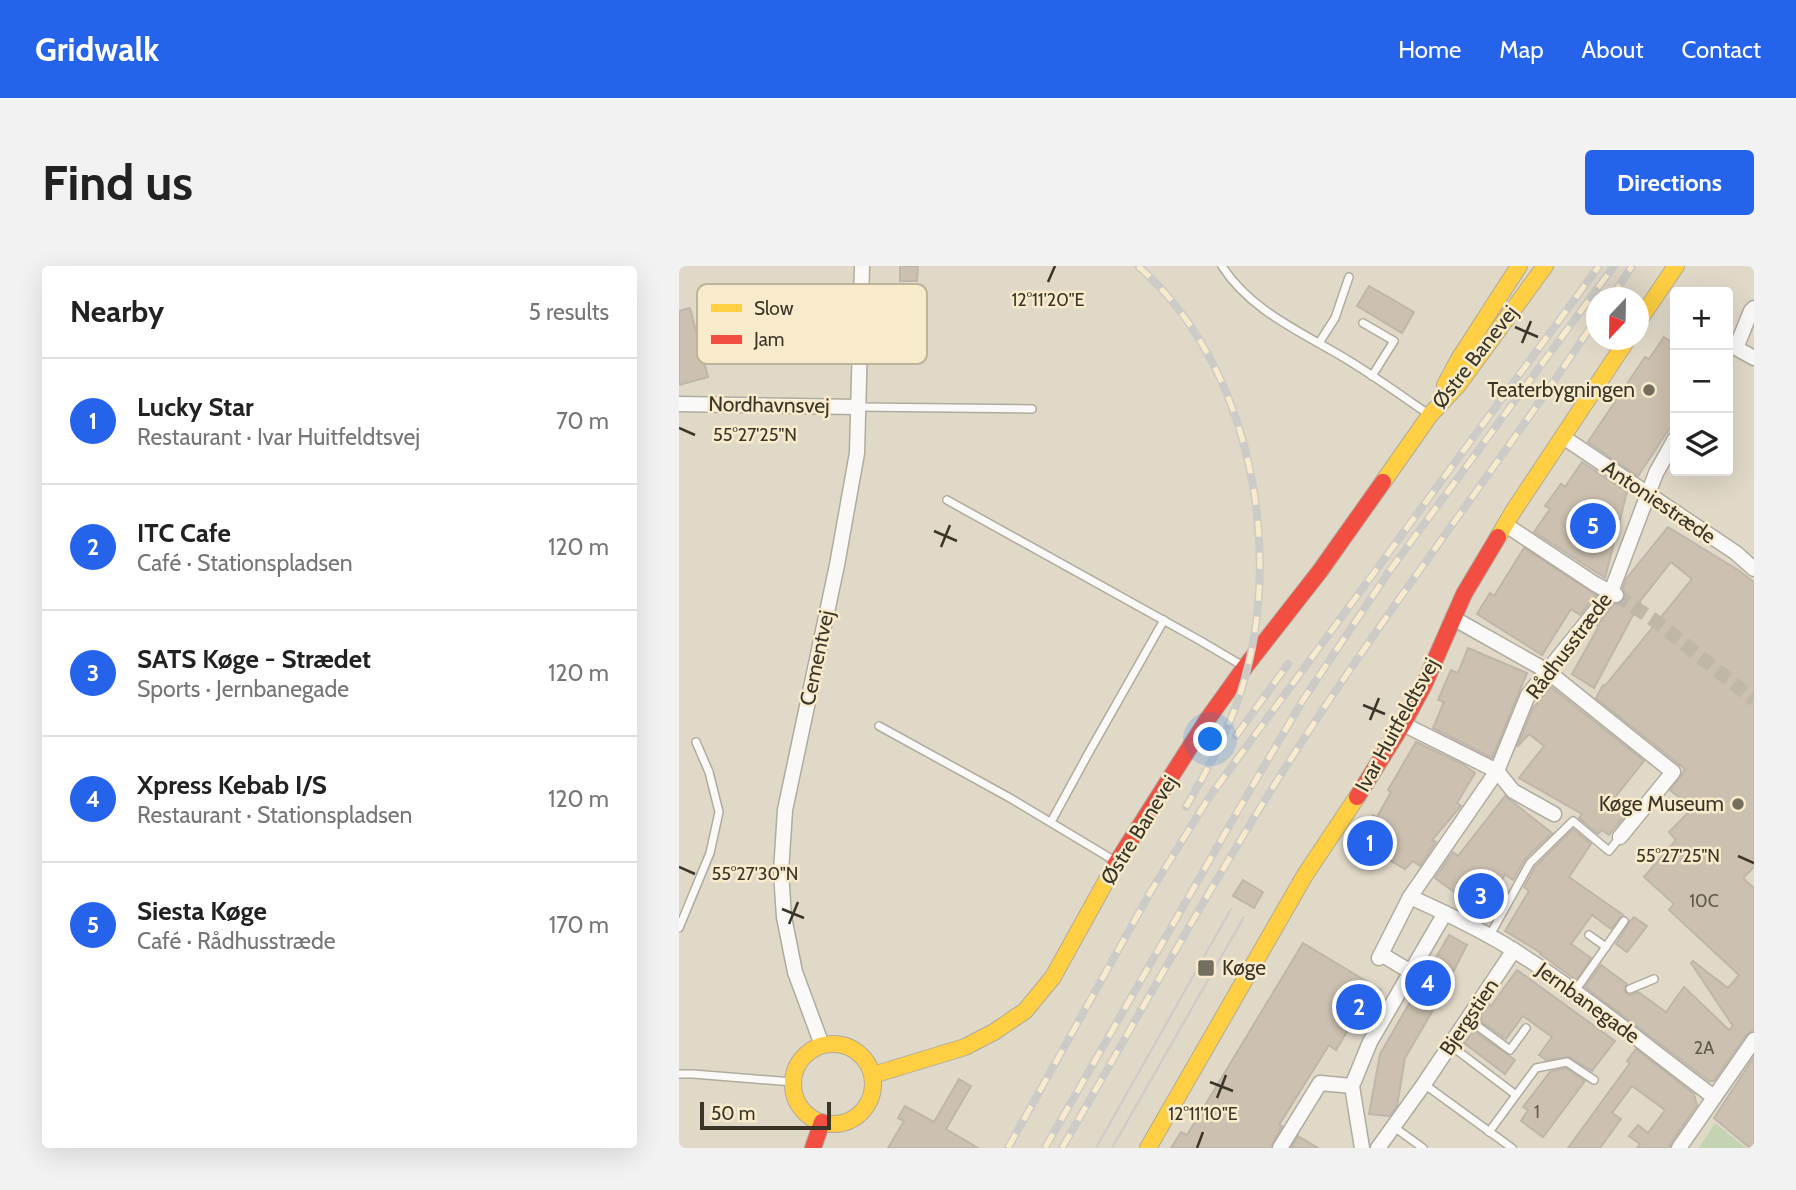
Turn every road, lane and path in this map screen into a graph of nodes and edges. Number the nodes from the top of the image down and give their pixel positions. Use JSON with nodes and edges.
{"nodes":[{"id":1,"x":862,"y":266,"type":"edge"},
{"id":2,"x":1221,"y":266,"type":"edge"},
{"id":3,"x":1519,"y":266,"type":"edge"},
{"id":4,"x":1545,"y":266,"type":"edge"},
{"id":5,"x":1676,"y":266,"type":"edge"},
{"id":6,"x":1349,"y":277,"type":"dead end"},
{"id":7,"x":861,"y":284,"type":"edge"},
{"id":8,"x":1649,"y":307,"type":"edge"},
{"id":9,"x":1754,"y":308,"type":"edge"},
{"id":10,"x":1363,"y":323,"type":"dead end"},
{"id":11,"x":1319,"y":343,"type":"junction"},
{"id":12,"x":1620,"y":350,"type":"edge"},
{"id":13,"x":1733,"y":351,"type":"edge"},
{"id":14,"x":1733,"y":353,"type":"edge"},
{"id":15,"x":1754,"y":358,"type":"edge"},
{"id":16,"x":859,"y":364,"type":"edge"},
{"id":17,"x":1373,"y":376,"type":"junction"},
{"id":18,"x":679,"y":404,"type":"edge"},
{"id":19,"x":858,"y":407,"type":"junction"},
{"id":20,"x":1032,"y":409,"type":"dead end"},
{"id":21,"x":1430,"y":415,"type":"junction"},
{"id":22,"x":1563,"y":437,"type":"junction"},
{"id":23,"x":1670,"y":448,"type":"edge"},
{"id":24,"x":1648,"y":495,"type":"junction"},
{"id":25,"x":947,"y":500,"type":"dead end"},
{"id":26,"x":1506,"y":525,"type":"junction"},
{"id":27,"x":1754,"y":569,"type":"edge"},
{"id":28,"x":1613,"y":593,"type":"junction"},
{"id":29,"x":1453,"y":618,"type":"junction"},
{"id":30,"x":1164,"y":620,"type":"junction"},
{"id":31,"x":1245,"y":667,"type":"junction"},
{"id":32,"x":1547,"y":671,"type":"junction"},
{"id":33,"x":1403,"y":724,"type":"junction"},
{"id":34,"x":879,"y":726,"type":"dead end"},
{"id":35,"x":696,"y":742,"type":"dead end"},
{"id":36,"x":1497,"y":771,"type":"junction"},
{"id":37,"x":1554,"y":814,"type":"dead end"},
{"id":38,"x":1051,"y":822,"type":"junction"},
{"id":39,"x":1620,"y":837,"type":"joint"},
{"id":40,"x":1117,"y":862,"type":"junction"},
{"id":41,"x":1410,"y":897,"type":"junction"},
{"id":42,"x":1450,"y":915,"type":"junction"},
{"id":43,"x":1624,"y":921,"type":"dead end"},
{"id":44,"x":679,"y":928,"type":"edge"},
{"id":45,"x":1589,"y":935,"type":"dead end"},
{"id":46,"x":1489,"y":936,"type":"junction"},
{"id":47,"x":1606,"y":947,"type":"junction"},
{"id":48,"x":1514,"y":950,"type":"junction"},
{"id":49,"x":1411,"y":972,"type":"junction"},
{"id":50,"x":1654,"y":979,"type":"dead end"},
{"id":51,"x":1630,"y":989,"type":"dead end"},
{"id":52,"x":1575,"y":991,"type":"junction"},
{"id":53,"x":1468,"y":1019,"type":"junction"},
{"id":54,"x":1526,"y":1028,"type":"dead end"},
{"id":55,"x":1754,"y":1040,"type":"edge"},
{"id":56,"x":822,"y":1045,"type":"junction"},
{"id":57,"x":1450,"y":1045,"type":"junction"},
{"id":58,"x":679,"y":1074,"type":"edge"},
{"id":59,"x":873,"y":1075,"type":"junction"},
{"id":60,"x":1594,"y":1080,"type":"dead end"},
{"id":61,"x":793,"y":1082,"type":"junction"},
{"id":62,"x":1424,"y":1084,"type":"junction"},
{"id":63,"x":1352,"y":1086,"type":"junction"},
{"id":64,"x":1516,"y":1095,"type":"junction"},
{"id":65,"x":1714,"y":1097,"type":"junction"},
{"id":66,"x":822,"y":1122,"type":"junction"},
{"id":67,"x":1394,"y":1127,"type":"junction"},
{"id":68,"x":1489,"y":1132,"type":"junction"},
{"id":69,"x":813,"y":1148,"type":"edge"},
{"id":70,"x":1148,"y":1148,"type":"edge"},
{"id":71,"x":1280,"y":1148,"type":"edge"},
{"id":72,"x":1362,"y":1148,"type":"edge"},
{"id":73,"x":1378,"y":1148,"type":"edge"},
{"id":74,"x":1423,"y":1148,"type":"edge"},
{"id":75,"x":1512,"y":1148,"type":"edge"},
{"id":76,"x":1679,"y":1148,"type":"edge"}],
"edges":[{"from":1,"to":7,"type":"street","name":"Cementvej"},
{"from":2,"to":11,"type":"lane"},
{"from":3,"to":21,"type":"street","name":"Østre Banevej"},
{"from":4,"to":21,"type":"street","name":"Østre Banevej"},
{"from":5,"to":8,"type":"street"},
{"from":6,"to":11,"type":"lane"},
{"from":9,"to":13,"type":"street"},
{"from":10,"to":17,"type":"lane"},
{"from":11,"to":17,"type":"lane"},
{"from":12,"to":22,"type":"street","name":"Ivar Huitfeldtsvej"},
{"from":14,"to":15,"type":"street"},
{"from":16,"to":19,"type":"street","name":"Cementvej"},
{"from":17,"to":21,"type":"lane"},
{"from":18,"to":19,"type":"street","name":"Nordhavnsvej"},
{"from":19,"to":20,"type":"lane"},
{"from":19,"to":56,"type":"street","name":"Cementvej"},
{"from":21,"to":31,"type":"street","name":"Østre Banevej"},
{"from":22,"to":24,"type":"street","name":"Antoniestræde"},
{"from":22,"to":26,"type":"street","name":"Ivar Huitfeldtsvej"},
{"from":23,"to":24,"type":"street","name":"Rådhusstræde"},
{"from":24,"to":27,"type":"street","name":"Antoniestræde"},
{"from":24,"to":28,"type":"street","name":"Rådhusstræde"},
{"from":25,"to":30,"type":"lane"},
{"from":26,"to":28,"type":"street"},
{"from":26,"to":29,"type":"street","name":"Ivar Huitfeldtsvej"},
{"from":28,"to":32,"type":"street","name":"Rådhusstræde"},
{"from":29,"to":32,"type":"street"},
{"from":29,"to":33,"type":"street","name":"Ivar Huitfeldtsvej"},
{"from":30,"to":31,"type":"lane"},
{"from":30,"to":38,"type":"lane"},
{"from":31,"to":40,"type":"street","name":"Østre Banevej"},
{"from":32,"to":36,"type":"street","name":"Rådhusstræde"},
{"from":32,"to":39,"type":"street"},
{"from":33,"to":36,"type":"street"},
{"from":33,"to":70,"type":"street","name":"Ivar Huitfeldtsvej"},
{"from":34,"to":38,"type":"lane"},
{"from":35,"to":44,"type":"lane"},
{"from":36,"to":37,"type":"street"},
{"from":36,"to":41,"type":"street","name":"Rådhusstræde"},
{"from":38,"to":40,"type":"lane"},
{"from":39,"to":46,"type":"lane"},
{"from":40,"to":59,"type":"street","name":"Østre Banevej"},
{"from":41,"to":42,"type":"street","name":"Jernbanegade"},
{"from":41,"to":49,"type":"street","name":"Rådhusstræde"},
{"from":42,"to":46,"type":"street","name":"Jernbanegade"},
{"from":42,"to":49,"type":"street"},
{"from":43,"to":47,"type":"lane"},
{"from":45,"to":47,"type":"lane"},
{"from":46,"to":48,"type":"street","name":"Jernbanegade"},
{"from":47,"to":52,"type":"lane"},
{"from":48,"to":52,"type":"street","name":"Jernbanegade"},
{"from":48,"to":53,"type":"street","name":"Bjergstien"},
{"from":49,"to":63,"type":"street"},
{"from":50,"to":51,"type":"lane"},
{"from":52,"to":65,"type":"street","name":"Jernbanegade"},
{"from":53,"to":54,"type":"lane"},
{"from":53,"to":57,"type":"street","name":"Bjergstien"},
{"from":55,"to":65,"type":"street"},
{"from":56,"to":59,"type":"street"},
{"from":56,"to":61,"type":"street"},
{"from":57,"to":62,"type":"street","name":"Bjergstien"},
{"from":57,"to":64,"type":"lane"},
{"from":58,"to":61,"type":"lane"},
{"from":59,"to":66,"type":"street"},
{"from":60,"to":64,"type":"lane"},
{"from":61,"to":66,"type":"street"},
{"from":62,"to":67,"type":"street","name":"Bjergstien"},
{"from":62,"to":68,"type":"lane"},
{"from":63,"to":71,"type":"street"},
{"from":63,"to":72,"type":"street"},
{"from":64,"to":68,"type":"lane"},
{"from":65,"to":76,"type":"street"},
{"from":66,"to":69,"type":"street"},
{"from":67,"to":73,"type":"street","name":"Bjergstien"},
{"from":67,"to":74,"type":"lane"},
{"from":68,"to":75,"type":"lane"}]}
